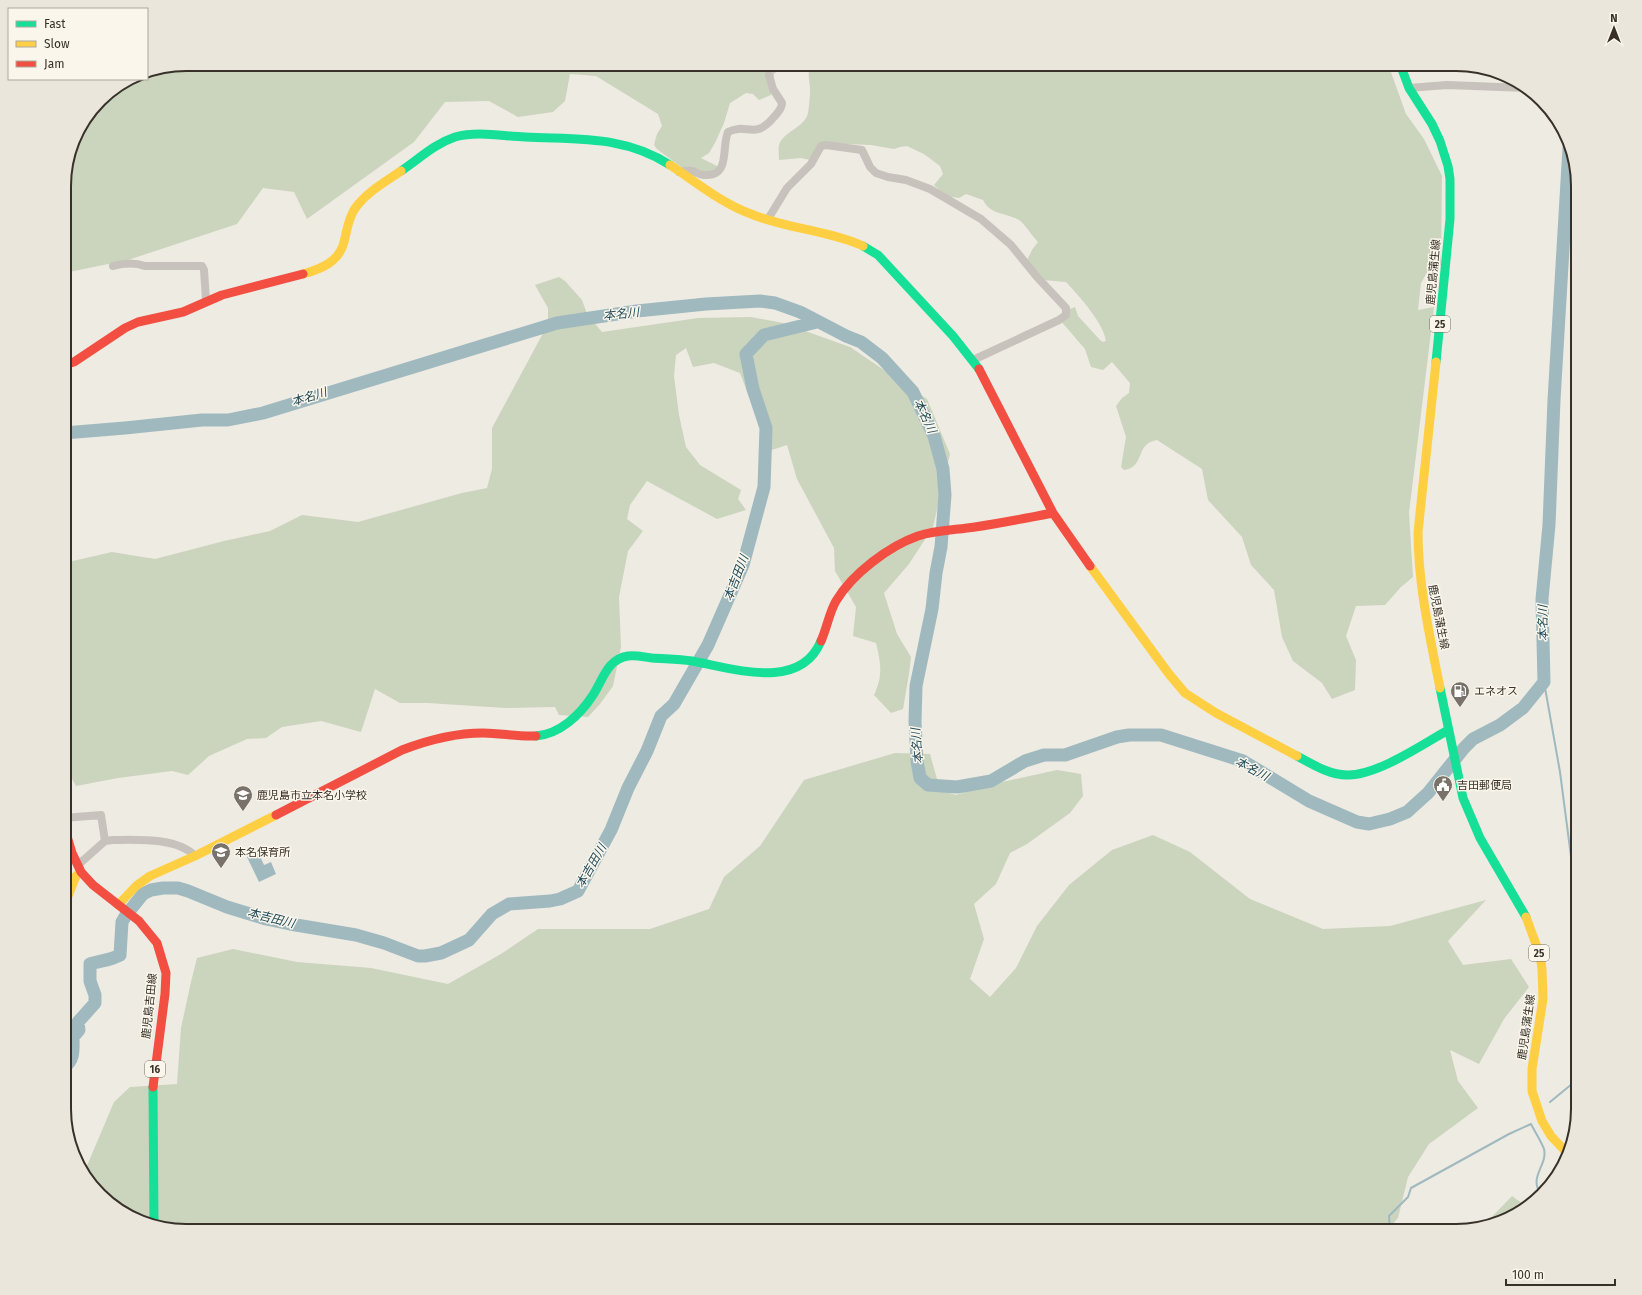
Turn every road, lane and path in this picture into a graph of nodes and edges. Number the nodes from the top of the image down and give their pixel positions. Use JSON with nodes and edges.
{"nodes":[{"id":1,"x":1403,"y":71,"type":"edge"},
{"id":2,"x":769,"y":75,"type":"dead end"},
{"id":3,"x":1410,"y":88,"type":"junction"},
{"id":4,"x":1515,"y":88,"type":"edge"},
{"id":5,"x":678,"y":172,"type":"junction"},
{"id":6,"x":768,"y":219,"type":"junction"},
{"id":7,"x":113,"y":266,"type":"dead end"},
{"id":8,"x":206,"y":300,"type":"junction"},
{"id":9,"x":973,"y":360,"type":"junction"},
{"id":10,"x":71,"y":363,"type":"edge"},
{"id":11,"x":1053,"y":513,"type":"junction"},
{"id":12,"x":1448,"y":730,"type":"junction"},
{"id":13,"x":71,"y":817,"type":"edge"},
{"id":14,"x":105,"y":841,"type":"junction"},
{"id":15,"x":195,"y":856,"type":"junction"},
{"id":16,"x":71,"y":857,"type":"edge"},
{"id":17,"x":79,"y":868,"type":"junction"},
{"id":18,"x":71,"y":888,"type":"edge"},
{"id":19,"x":122,"y":907,"type":"junction"},
{"id":20,"x":1564,"y":1149,"type":"edge"},
{"id":21,"x":154,"y":1219,"type":"edge"}],
"edges":[{"from":1,"to":3,"type":"street","name":"鹿児島蒲生線","number":"25"},
{"from":2,"to":5,"type":"street"},
{"from":3,"to":4,"type":"street"},
{"from":3,"to":12,"type":"street","name":"鹿児島蒲生線","number":"25"},
{"from":5,"to":6,"type":"street"},
{"from":5,"to":8,"type":"street"},
{"from":6,"to":9,"type":"street"},
{"from":6,"to":9,"type":"street"},
{"from":7,"to":8,"type":"street"},
{"from":8,"to":10,"type":"street"},
{"from":9,"to":11,"type":"street"},
{"from":11,"to":12,"type":"street"},
{"from":11,"to":15,"type":"street"},
{"from":12,"to":20,"type":"street","name":"鹿児島蒲生線","number":"25"},
{"from":13,"to":14,"type":"street"},
{"from":14,"to":15,"type":"street"},
{"from":14,"to":17,"type":"street"},
{"from":15,"to":19,"type":"street"},
{"from":16,"to":17,"type":"street","name":"鹿児島吉田線","number":"16"},
{"from":17,"to":18,"type":"street"},
{"from":17,"to":19,"type":"street","name":"鹿児島吉田線","number":"16"},
{"from":19,"to":21,"type":"street","name":"鹿児島吉田線","number":"16"}]}
